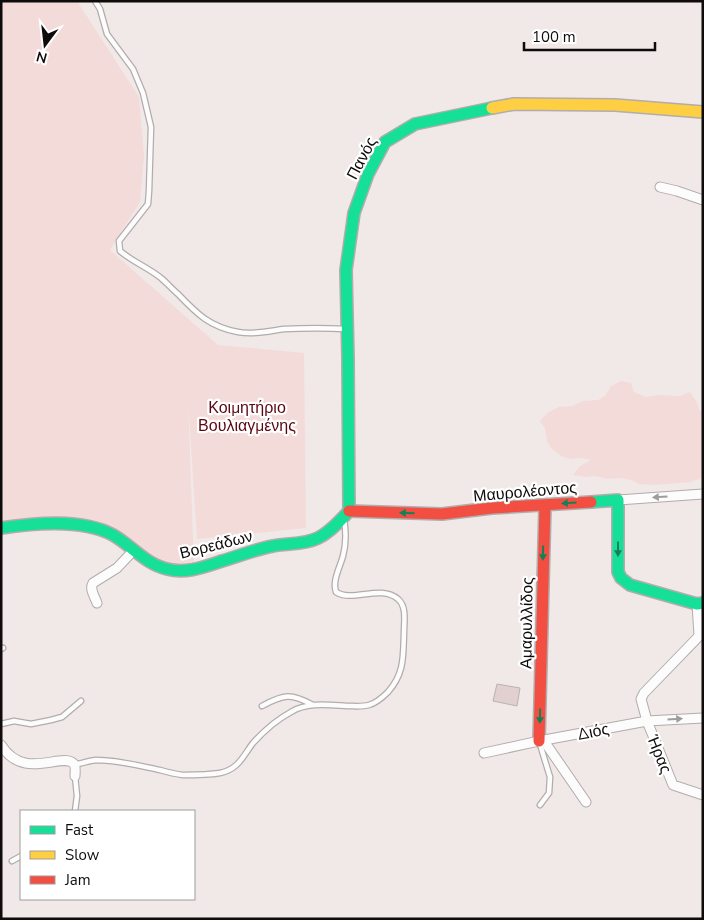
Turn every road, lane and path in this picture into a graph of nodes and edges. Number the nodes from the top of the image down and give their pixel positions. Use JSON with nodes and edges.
{"nodes":[{"id":1,"x":95,"y":1,"type":"edge"},
{"id":2,"x":703,"y":112,"type":"edge"},
{"id":3,"x":660,"y":187,"type":"dead end"},
{"id":4,"x":703,"y":200,"type":"edge"},
{"id":5,"x":347,"y":329,"type":"junction"},
{"id":6,"x":703,"y":494,"type":"edge"},
{"id":7,"x":618,"y":500,"type":"junction"},
{"id":8,"x":545,"y":505,"type":"junction"},
{"id":9,"x":346,"y":514,"type":"junction"},
{"id":10,"x":1,"y":528,"type":"edge"},
{"id":11,"x":134,"y":550,"type":"junction"},
{"id":12,"x":97,"y":603,"type":"dead end"},
{"id":13,"x":700,"y":603,"type":"edge"},
{"id":14,"x":701,"y":634,"type":"edge"},
{"id":15,"x":81,"y":701,"type":"dead end"},
{"id":16,"x":313,"y":705,"type":"junction"},
{"id":17,"x":262,"y":706,"type":"dead end"},
{"id":18,"x":703,"y":718,"type":"edge"},
{"id":19,"x":647,"y":721,"type":"junction"},
{"id":20,"x":1,"y":724,"type":"edge"},
{"id":21,"x":541,"y":741,"type":"junction"},
{"id":22,"x":1,"y":745,"type":"edge"},
{"id":23,"x":484,"y":753,"type":"dead end"},
{"id":24,"x":74,"y":765,"type":"junction"},
{"id":25,"x":75,"y":776,"type":"joint"},
{"id":26,"x":703,"y":795,"type":"edge"},
{"id":27,"x":586,"y":802,"type":"dead end"},
{"id":28,"x":540,"y":805,"type":"dead end"},
{"id":29,"x":75,"y":810,"type":"edge"},
{"id":30,"x":20,"y":857,"type":"edge"},
{"id":31,"x":12,"y":861,"type":"dead end"}],
"edges":[{"from":1,"to":5,"type":"lane"},
{"from":2,"to":5,"type":"street","name":"Πανός"},
{"from":3,"to":4,"type":"street"},
{"from":5,"to":9,"type":"street","name":"Πανός"},
{"from":6,"to":7,"type":"street","name":"Μαυρολέοντος","one_way":true},
{"from":7,"to":8,"type":"street","name":"Μαυρολέοντος","one_way":true},
{"from":7,"to":13,"type":"street","one_way":true},
{"from":8,"to":9,"type":"street","name":"Μαυρολέοντος","one_way":true},
{"from":8,"to":21,"type":"street","name":"Αμαρυλλίδος","one_way":true},
{"from":9,"to":11,"type":"street","name":"Βορεάδων"},
{"from":9,"to":16,"type":"lane"},
{"from":10,"to":11,"type":"street","name":"Βορεάδων"},
{"from":11,"to":12,"type":"street"},
{"from":13,"to":14,"type":"street"},
{"from":14,"to":19,"type":"street","name":"Ήρας"},
{"from":15,"to":20,"type":"lane"},
{"from":16,"to":17,"type":"lane"},
{"from":16,"to":24,"type":"lane"},
{"from":19,"to":18,"type":"street","name":"Διός","one_way":true},
{"from":19,"to":21,"type":"street","name":"Διός"},
{"from":19,"to":26,"type":"street","name":"Ήρας"},
{"from":21,"to":23,"type":"street","name":"Διός"},
{"from":21,"to":27,"type":"street"},
{"from":21,"to":28,"type":"lane"},
{"from":22,"to":24,"type":"street"},
{"from":24,"to":25,"type":"street"},
{"from":25,"to":29,"type":"lane"},
{"from":30,"to":31,"type":"lane"}]}
